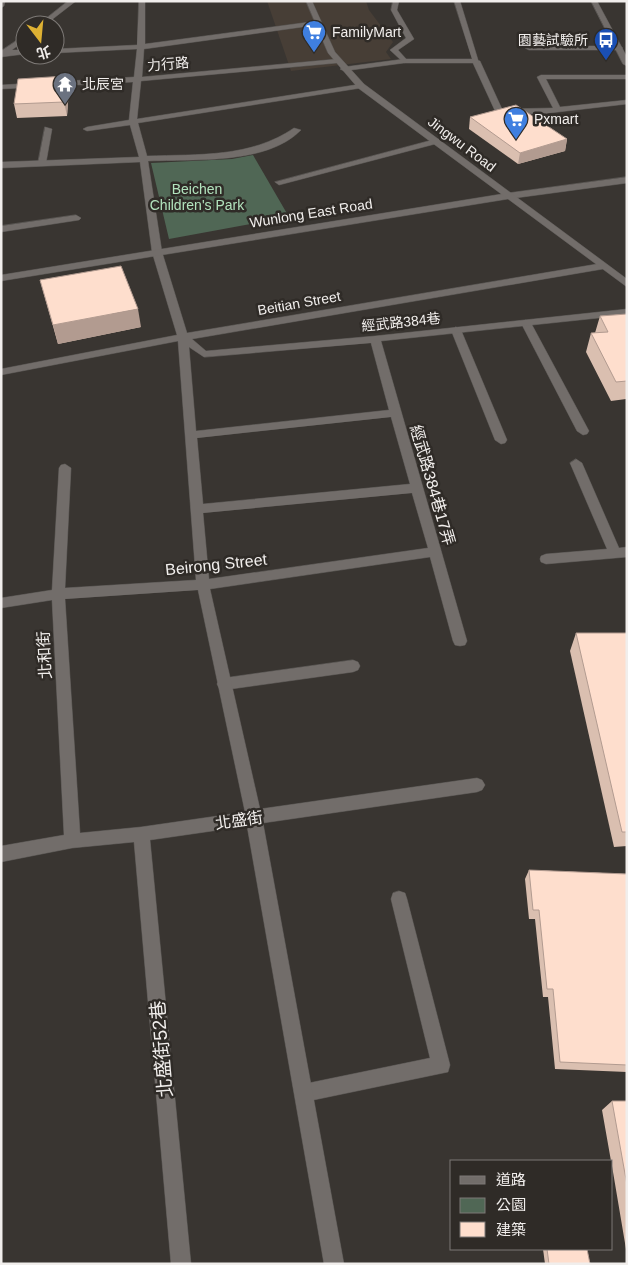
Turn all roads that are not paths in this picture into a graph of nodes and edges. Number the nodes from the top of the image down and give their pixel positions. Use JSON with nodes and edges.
{"nodes":[{"id":1,"x":2,"y":1,"type":"edge"},
{"id":2,"x":73,"y":1,"type":"edge"},
{"id":3,"x":142,"y":1,"type":"edge"},
{"id":4,"x":309,"y":1,"type":"edge"},
{"id":5,"x":396,"y":1,"type":"edge"},
{"id":6,"x":457,"y":1,"type":"edge"},
{"id":7,"x":594,"y":1,"type":"edge"},
{"id":8,"x":1,"y":6,"type":"edge"},
{"id":9,"x":54,"y":15,"type":"edge"},
{"id":10,"x":318,"y":23,"type":"junction"},
{"id":11,"x":15,"y":45,"type":"edge"},
{"id":12,"x":141,"y":47,"type":"junction"},
{"id":13,"x":529,"y":48,"type":"dead end"},
{"id":14,"x":619,"y":48,"type":"junction"},
{"id":15,"x":65,"y":51,"type":"edge"},
{"id":16,"x":3,"y":54,"type":"edge"},
{"id":17,"x":337,"y":61,"type":"junction"},
{"id":18,"x":404,"y":61,"type":"junction"},
{"id":19,"x":476,"y":61,"type":"junction"},
{"id":20,"x":627,"y":64,"type":"edge"},
{"id":21,"x":344,"y":69,"type":"junction"},
{"id":22,"x":627,"y":77,"type":"edge"},
{"id":23,"x":138,"y":79,"type":"junction"},
{"id":24,"x":360,"y":86,"type":"junction"},
{"id":25,"x":1,"y":87,"type":"edge"},
{"id":26,"x":627,"y":102,"type":"edge"},
{"id":27,"x":557,"y":109,"type":"junction"},
{"id":28,"x":133,"y":121,"type":"junction"},
{"id":29,"x":48,"y":129,"type":"dead end"},
{"id":30,"x":87,"y":129,"type":"dead end"},
{"id":31,"x":297,"y":130,"type":"dead end"},
{"id":32,"x":436,"y":141,"type":"junction"},
{"id":33,"x":144,"y":160,"type":"junction"},
{"id":34,"x":42,"y":163,"type":"junction"},
{"id":35,"x":1,"y":165,"type":"edge"},
{"id":36,"x":627,"y":180,"type":"edge"},
{"id":37,"x":279,"y":182,"type":"dead end"},
{"id":38,"x":508,"y":196,"type":"junction"},
{"id":39,"x":76,"y":218,"type":"dead end"},
{"id":40,"x":1,"y":229,"type":"edge"},
{"id":41,"x":158,"y":252,"type":"junction"},
{"id":42,"x":603,"y":266,"type":"junction"},
{"id":43,"x":1,"y":278,"type":"edge"},
{"id":44,"x":627,"y":284,"type":"edge"},
{"id":45,"x":627,"y":312,"type":"edge"},
{"id":46,"x":526,"y":323,"type":"junction"},
{"id":47,"x":456,"y":330,"type":"junction"},
{"id":48,"x":183,"y":337,"type":"junction"},
{"id":49,"x":375,"y":338,"type":"junction"},
{"id":50,"x":1,"y":372,"type":"edge"},
{"id":51,"x":396,"y":413,"type":"junction"},
{"id":52,"x":583,"y":431,"type":"dead end"},
{"id":53,"x":191,"y":435,"type":"junction"},
{"id":54,"x":501,"y":440,"type":"dead end"},
{"id":55,"x":576,"y":463,"type":"dead end"},
{"id":56,"x":65,"y":468,"type":"dead end"},
{"id":57,"x":417,"y":488,"type":"junction"},
{"id":58,"x":197,"y":509,"type":"junction"},
{"id":59,"x":435,"y":552,"type":"junction"},
{"id":60,"x":621,"y":552,"type":"edge"},
{"id":61,"x":546,"y":559,"type":"dead end"},
{"id":62,"x":203,"y":585,"type":"junction"},
{"id":63,"x":58,"y":594,"type":"junction"},
{"id":64,"x":1,"y":603,"type":"edge"},
{"id":65,"x":460,"y":641,"type":"dead end"},
{"id":66,"x":353,"y":666,"type":"dead end"},
{"id":67,"x":224,"y":684,"type":"junction"},
{"id":68,"x":477,"y":785,"type":"dead end"},
{"id":69,"x":254,"y":818,"type":"junction"},
{"id":70,"x":141,"y":834,"type":"junction"},
{"id":71,"x":72,"y":841,"type":"junction"},
{"id":72,"x":1,"y":854,"type":"edge"},
{"id":73,"x":399,"y":899,"type":"dead end"},
{"id":74,"x":304,"y":1093,"type":"junction"},
{"id":75,"x":181,"y":1264,"type":"edge"},
{"id":76,"x":334,"y":1264,"type":"edge"}],
"edges":[{"from":1,"to":8,"type":"street"},
{"from":2,"to":9,"type":"street"},
{"from":3,"to":12,"type":"street"},
{"from":4,"to":10,"type":"street","name":"Jingwu Road"},
{"from":5,"to":18,"type":"street"},
{"from":6,"to":19,"type":"street"},
{"from":7,"to":14,"type":"street"},
{"from":10,"to":12,"type":"street"},
{"from":10,"to":17,"type":"street","name":"Jingwu Road"},
{"from":11,"to":16,"type":"street"},
{"from":12,"to":15,"type":"street"},
{"from":12,"to":23,"type":"street"},
{"from":13,"to":14,"type":"street"},
{"from":14,"to":20,"type":"street"},
{"from":17,"to":21,"type":"street","name":"Jingwu Road"},
{"from":17,"to":23,"type":"street","name":"力行路"},
{"from":18,"to":19,"type":"street"},
{"from":18,"to":21,"type":"street"},
{"from":19,"to":27,"type":"street"},
{"from":21,"to":24,"type":"street","name":"Jingwu Road"},
{"from":22,"to":27,"type":"street"},
{"from":23,"to":25,"type":"street","name":"力行路"},
{"from":23,"to":28,"type":"street"},
{"from":24,"to":28,"type":"street"},
{"from":24,"to":32,"type":"street","name":"Jingwu Road"},
{"from":26,"to":27,"type":"street"},
{"from":28,"to":30,"type":"street"},
{"from":28,"to":33,"type":"street"},
{"from":29,"to":34,"type":"street"},
{"from":31,"to":33,"type":"street"},
{"from":32,"to":37,"type":"street"},
{"from":32,"to":38,"type":"street","name":"Jingwu Road"},
{"from":33,"to":34,"type":"street"},
{"from":33,"to":41,"type":"street"},
{"from":34,"to":35,"type":"street"},
{"from":36,"to":38,"type":"street","name":"Wunlong East Road"},
{"from":38,"to":41,"type":"street","name":"Wunlong East Road"},
{"from":38,"to":42,"type":"street","name":"Jingwu Road"},
{"from":39,"to":40,"type":"street"},
{"from":41,"to":43,"type":"street","name":"Wunlong East Road"},
{"from":41,"to":48,"type":"street"},
{"from":42,"to":44,"type":"street","name":"Jingwu Road"},
{"from":42,"to":48,"type":"street","name":"Beitian Street"},
{"from":45,"to":46,"type":"street","name":"經武路384巷"},
{"from":46,"to":47,"type":"street","name":"經武路384巷"},
{"from":46,"to":52,"type":"street"},
{"from":47,"to":49,"type":"street","name":"經武路384巷"},
{"from":47,"to":54,"type":"street"},
{"from":48,"to":49,"type":"street","name":"經武路384巷"},
{"from":48,"to":50,"type":"street","name":"Beitian Street"},
{"from":48,"to":53,"type":"street"},
{"from":49,"to":51,"type":"street","name":"經武路384巷17弄"},
{"from":51,"to":53,"type":"street"},
{"from":51,"to":57,"type":"street","name":"經武路384巷17弄"},
{"from":53,"to":58,"type":"street"},
{"from":55,"to":60,"type":"street"},
{"from":56,"to":63,"type":"street","name":"北和街"},
{"from":57,"to":58,"type":"street"},
{"from":57,"to":59,"type":"street","name":"經武路384巷17弄"},
{"from":58,"to":62,"type":"street"},
{"from":59,"to":62,"type":"street","name":"Beirong Street"},
{"from":59,"to":65,"type":"street","name":"經武路384巷17弄"},
{"from":60,"to":61,"type":"street"},
{"from":62,"to":63,"type":"street","name":"Beirong Street"},
{"from":62,"to":67,"type":"street"},
{"from":63,"to":64,"type":"street","name":"Beirong Street"},
{"from":63,"to":71,"type":"street","name":"北和街"},
{"from":66,"to":67,"type":"street"},
{"from":67,"to":69,"type":"street"},
{"from":68,"to":69,"type":"street","name":"北盛街"},
{"from":69,"to":70,"type":"street","name":"北盛街"},
{"from":69,"to":74,"type":"street"},
{"from":70,"to":71,"type":"street","name":"北盛街"},
{"from":70,"to":75,"type":"street","name":"北盛街52巷"},
{"from":71,"to":72,"type":"street","name":"北盛街"},
{"from":73,"to":74,"type":"street"},
{"from":74,"to":76,"type":"street"}]}
